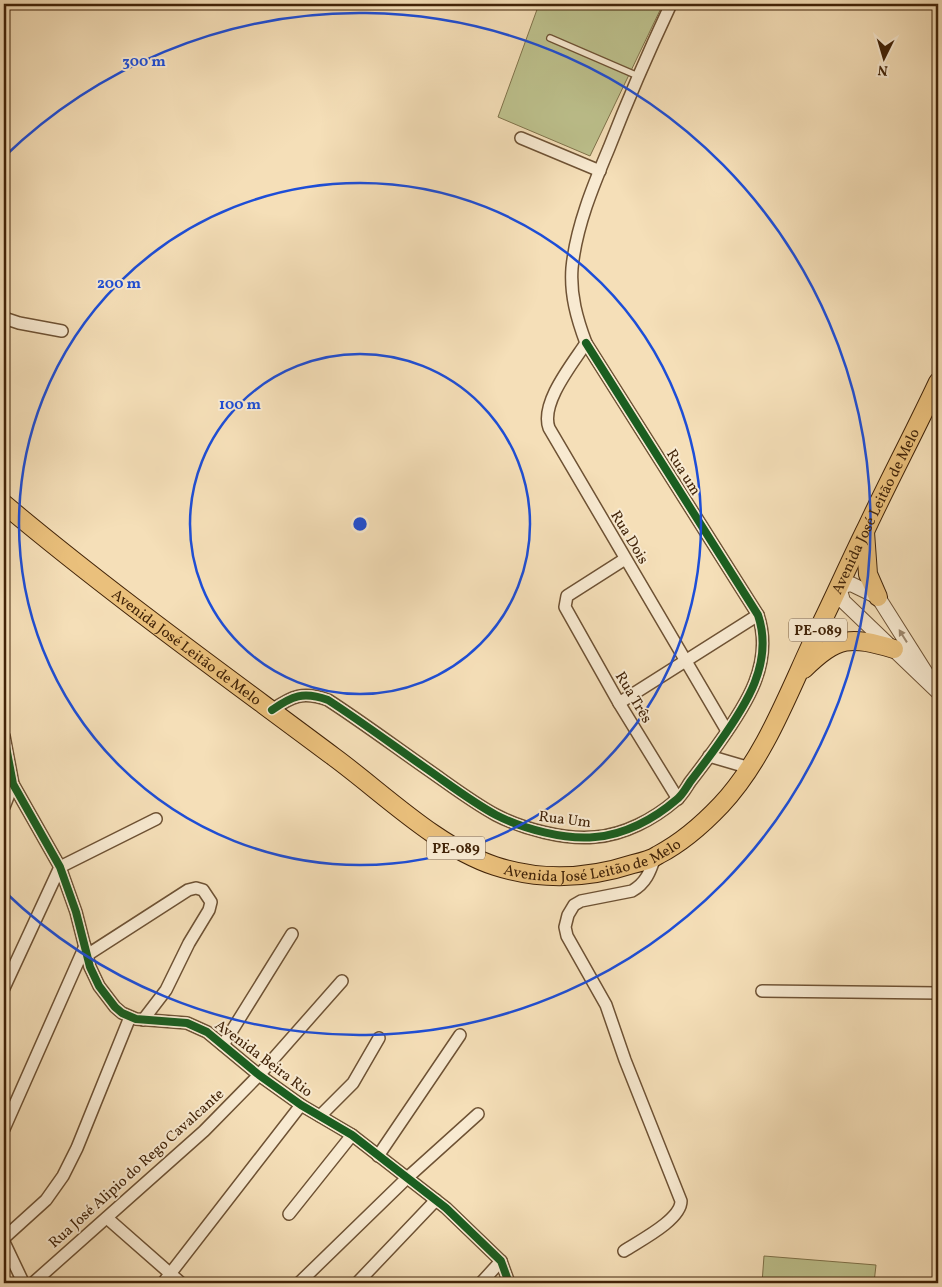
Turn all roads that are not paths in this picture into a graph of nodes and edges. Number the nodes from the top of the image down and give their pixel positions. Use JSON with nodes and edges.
{"nodes":[{"id":1,"x":671,"y":4,"type":"edge"},
{"id":2,"x":550,"y":38,"type":"dead end"},
{"id":3,"x":638,"y":76,"type":"junction"},
{"id":4,"x":521,"y":138,"type":"dead end"},
{"id":5,"x":600,"y":170,"type":"junction"},
{"id":6,"x":4,"y":318,"type":"edge"},
{"id":7,"x":62,"y":330,"type":"dead end"},
{"id":8,"x":586,"y":343,"type":"junction"},
{"id":9,"x":938,"y":382,"type":"edge"},
{"id":10,"x":4,"y":504,"type":"edge"},
{"id":11,"x":865,"y":530,"type":"junction"},
{"id":12,"x":626,"y":559,"type":"junction"},
{"id":13,"x":839,"y":587,"type":"junction"},
{"id":14,"x":878,"y":597,"type":"junction"},
{"id":15,"x":758,"y":615,"type":"junction"},
{"id":16,"x":894,"y":649,"type":"junction"},
{"id":17,"x":687,"y":661,"type":"junction"},
{"id":18,"x":800,"y":673,"type":"junction"},
{"id":19,"x":938,"y":692,"type":"edge"},
{"id":20,"x":620,"y":703,"type":"junction"},
{"id":21,"x":272,"y":710,"type":"junction"},
{"id":22,"x":727,"y":732,"type":"junction"},
{"id":23,"x":4,"y":736,"type":"edge"},
{"id":24,"x":709,"y":756,"type":"junction"},
{"id":25,"x":750,"y":768,"type":"junction"},
{"id":26,"x":13,"y":784,"type":"junction"},
{"id":27,"x":678,"y":799,"type":"junction"},
{"id":28,"x":4,"y":807,"type":"edge"},
{"id":29,"x":156,"y":819,"type":"dead end"},
{"id":30,"x":655,"y":858,"type":"junction"},
{"id":31,"x":60,"y":867,"type":"junction"},
{"id":32,"x":292,"y":934,"type":"dead end"},
{"id":33,"x":86,"y":950,"type":"junction"},
{"id":34,"x":342,"y":981,"type":"dead end"},
{"id":35,"x":4,"y":988,"type":"edge"},
{"id":36,"x":762,"y":991,"type":"dead end"},
{"id":37,"x":938,"y":993,"type":"edge"},
{"id":38,"x":130,"y":1017,"type":"junction"},
{"id":39,"x":143,"y":1020,"type":"junction"},
{"id":40,"x":460,"y":1036,"type":"dead end"},
{"id":41,"x":379,"y":1038,"type":"dead end"},
{"id":42,"x":223,"y":1045,"type":"junction"},
{"id":43,"x":259,"y":1075,"type":"junction"},
{"id":44,"x":301,"y":1105,"type":"junction"},
{"id":45,"x":478,"y":1114,"type":"dead end"},
{"id":46,"x":320,"y":1116,"type":"junction"},
{"id":47,"x":4,"y":1130,"type":"edge"},
{"id":48,"x":352,"y":1136,"type":"junction"},
{"id":49,"x":378,"y":1156,"type":"junction"},
{"id":50,"x":407,"y":1178,"type":"junction"},
{"id":51,"x":436,"y":1200,"type":"junction"},
{"id":52,"x":289,"y":1214,"type":"dead end"},
{"id":53,"x":107,"y":1218,"type":"junction"},
{"id":54,"x":4,"y":1238,"type":"edge"},
{"id":55,"x":4,"y":1242,"type":"edge"},
{"id":56,"x":624,"y":1251,"type":"dead end"},
{"id":57,"x":501,"y":1261,"type":"junction"},
{"id":58,"x":171,"y":1274,"type":"junction"},
{"id":59,"x":27,"y":1283,"type":"edge"},
{"id":60,"x":163,"y":1283,"type":"edge"},
{"id":61,"x":181,"y":1283,"type":"edge"},
{"id":62,"x":299,"y":1283,"type":"edge"},
{"id":63,"x":357,"y":1283,"type":"edge"},
{"id":64,"x":481,"y":1283,"type":"edge"},
{"id":65,"x":509,"y":1283,"type":"edge"}],
"edges":[{"from":1,"to":3,"type":"street","name":"Rua um"},
{"from":2,"to":3,"type":"lane"},
{"from":3,"to":5,"type":"street","name":"Rua um"},
{"from":4,"to":5,"type":"street"},
{"from":5,"to":8,"type":"street","name":"Rua um"},
{"from":6,"to":7,"type":"street"},
{"from":8,"to":12,"type":"street","name":"Rua Dois"},
{"from":8,"to":15,"type":"street","name":"Rua um"},
{"from":9,"to":11,"type":"main road","name":"Avenida José Leitão de Melo","number":"PE-089"},
{"from":10,"to":21,"type":"main road","name":"Avenida José Leitão de Melo","number":"PE-089"},
{"from":11,"to":13,"type":"main road","name":"Avenida José Leitão de Melo","number":"PE-089"},
{"from":11,"to":14,"type":"main road"},
{"from":12,"to":17,"type":"street","name":"Rua Dois"},
{"from":12,"to":20,"type":"street","name":"Rua Três"},
{"from":13,"to":14,"type":"street"},
{"from":13,"to":16,"type":"street"},
{"from":13,"to":18,"type":"main road","name":"Avenida José Leitão de Melo","number":"PE-089"},
{"from":19,"to":14,"type":"street","one_way":true},
{"from":15,"to":17,"type":"street"},
{"from":15,"to":22,"type":"street","name":"Rua Um"},
{"from":16,"to":18,"type":"main road"},
{"from":16,"to":19,"type":"street"},
{"from":17,"to":20,"type":"street"},
{"from":17,"to":22,"type":"street","name":"Rua Dois"},
{"from":18,"to":25,"type":"main road","name":"Avenida José Leitão de Melo","number":"PE-089"},
{"from":20,"to":27,"type":"street","name":"Rua Três"},
{"from":21,"to":27,"type":"street","name":"Rua Um"},
{"from":21,"to":30,"type":"main road","name":"Avenida José Leitão de Melo","number":"PE-089"},
{"from":22,"to":24,"type":"street","name":"Rua Um"},
{"from":23,"to":26,"type":"street","name":"Avenida Beira Rio"},
{"from":24,"to":25,"type":"street"},
{"from":24,"to":27,"type":"street","name":"Rua Um"},
{"from":25,"to":30,"type":"main road","name":"Avenida José Leitão de Melo","number":"PE-089"},
{"from":26,"to":28,"type":"street"},
{"from":26,"to":31,"type":"street","name":"Avenida Beira Rio"},
{"from":29,"to":31,"type":"street"},
{"from":30,"to":56,"type":"street"},
{"from":31,"to":33,"type":"street","name":"Avenida Beira Rio"},
{"from":31,"to":35,"type":"street"},
{"from":32,"to":42,"type":"street"},
{"from":33,"to":38,"type":"street","name":"Avenida Beira Rio"},
{"from":33,"to":39,"type":"street"},
{"from":33,"to":47,"type":"street"},
{"from":34,"to":43,"type":"street","name":"Rua José Alipio do Rego Cavalcante"},
{"from":36,"to":37,"type":"street"},
{"from":38,"to":39,"type":"street","name":"Avenida Beira Rio"},
{"from":38,"to":54,"type":"street"},
{"from":39,"to":42,"type":"street","name":"Avenida Beira Rio"},
{"from":40,"to":49,"type":"street"},
{"from":41,"to":46,"type":"street"},
{"from":42,"to":43,"type":"street","name":"Avenida Beira Rio"},
{"from":43,"to":44,"type":"street","name":"Avenida Beira Rio"},
{"from":43,"to":53,"type":"street","name":"Rua José Alipio do Rego Cavalcante"},
{"from":44,"to":46,"type":"street","name":"Avenida Beira Rio"},
{"from":44,"to":58,"type":"street"},
{"from":45,"to":50,"type":"street"},
{"from":46,"to":48,"type":"street","name":"Avenida Beira Rio"},
{"from":48,"to":49,"type":"street","name":"Avenida Beira Rio"},
{"from":48,"to":52,"type":"street"},
{"from":49,"to":50,"type":"street","name":"Avenida Beira Rio"},
{"from":50,"to":51,"type":"street","name":"Avenida Beira Rio"},
{"from":50,"to":62,"type":"street"},
{"from":51,"to":57,"type":"street","name":"Avenida Beira Rio"},
{"from":51,"to":63,"type":"street"},
{"from":53,"to":58,"type":"street"},
{"from":53,"to":59,"type":"street","name":"Rua José Alipio do Rego Cavalcante"},
{"from":55,"to":59,"type":"street"},
{"from":57,"to":64,"type":"street"},
{"from":57,"to":65,"type":"street","name":"Avenida Beira Rio"},
{"from":58,"to":60,"type":"street"},
{"from":58,"to":61,"type":"street"}]}
